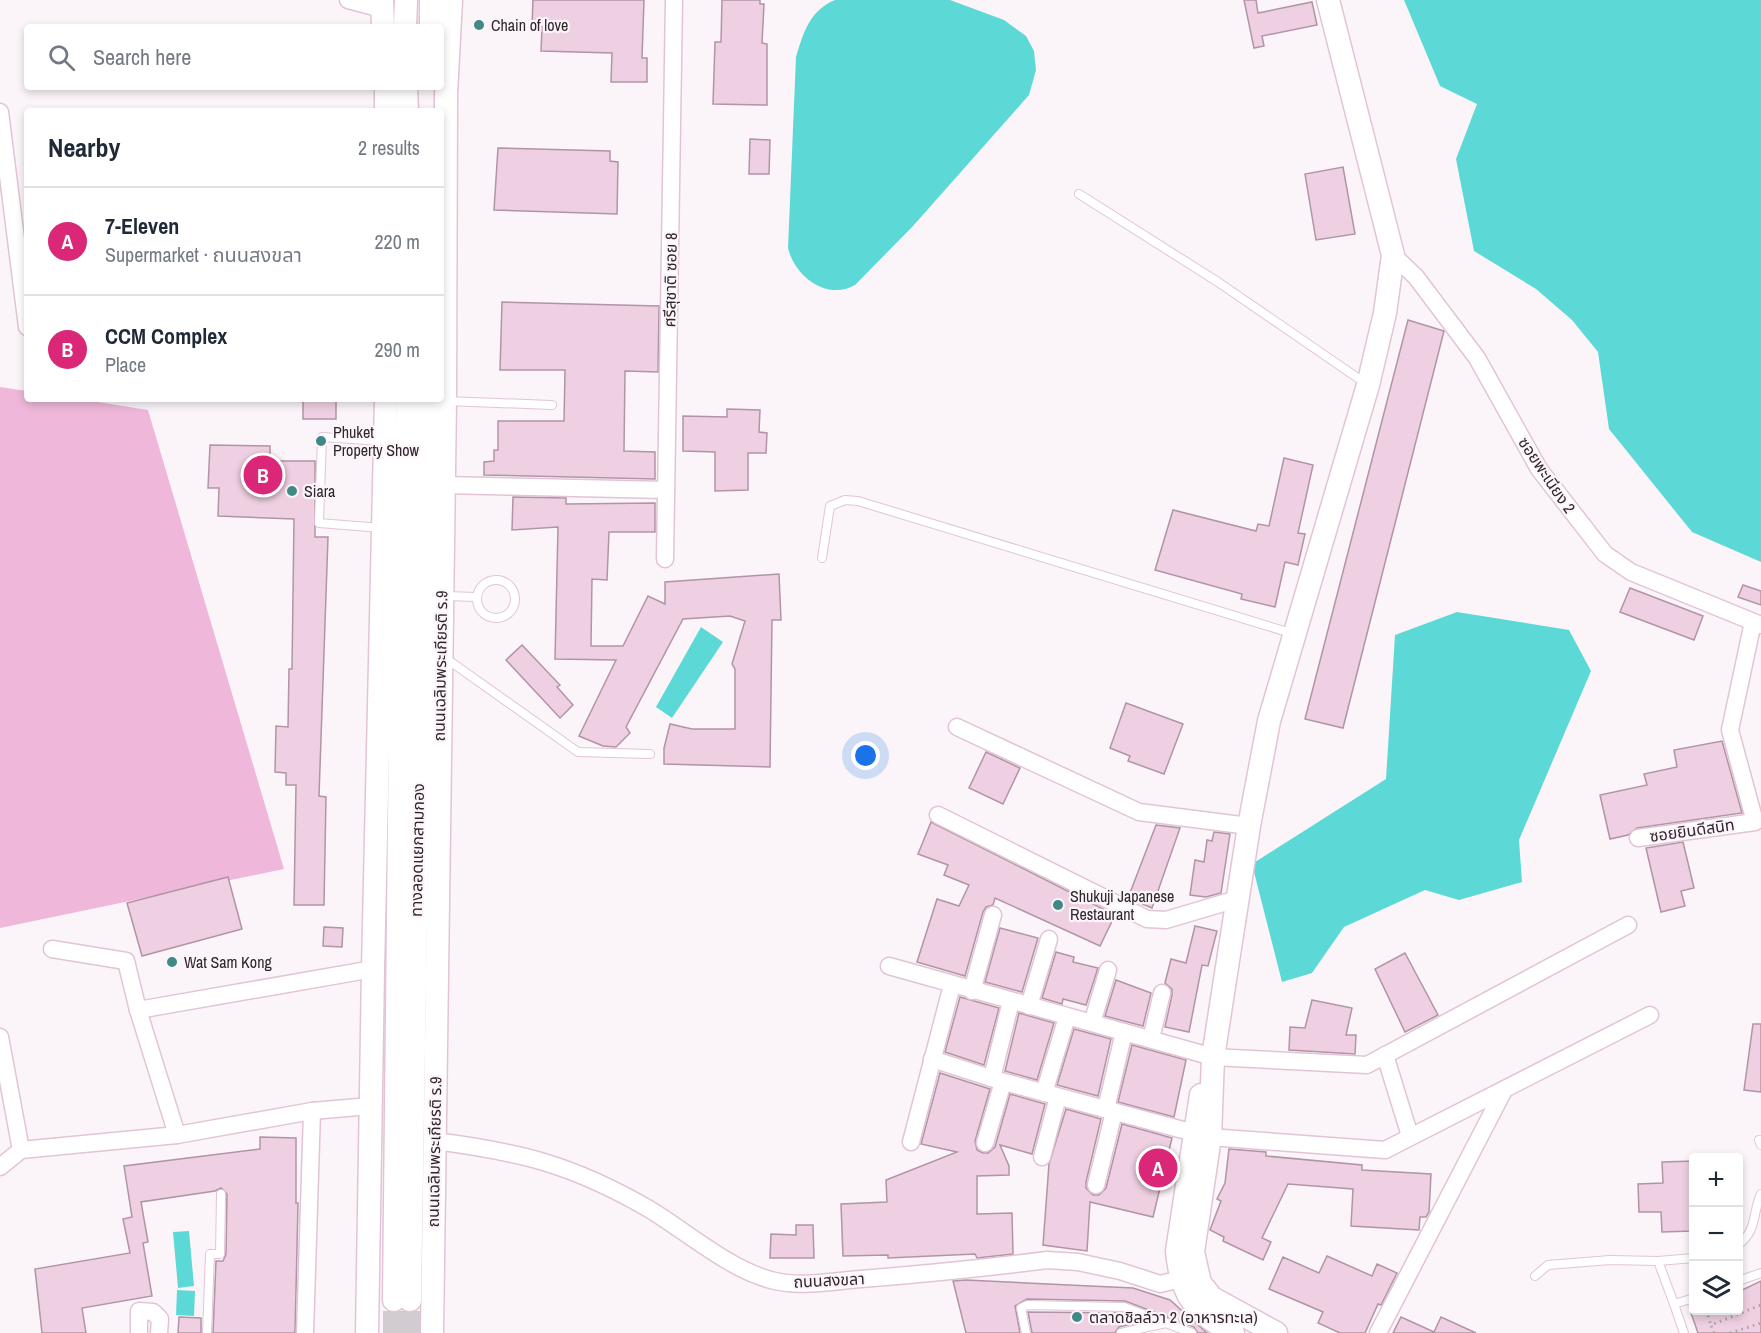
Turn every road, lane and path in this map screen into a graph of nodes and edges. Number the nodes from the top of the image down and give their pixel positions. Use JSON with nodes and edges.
{"nodes":[{"id":1,"x":348,"y":0,"type":"edge"},
{"id":2,"x":406,"y":0,"type":"edge"},
{"id":3,"x":431,"y":0,"type":"edge"},
{"id":4,"x":451,"y":0,"type":"edge"},
{"id":5,"x":674,"y":0,"type":"edge"},
{"id":6,"x":1328,"y":0,"type":"edge"},
{"id":7,"x":383,"y":12,"type":"edge"},
{"id":8,"x":405,"y":24,"type":"edge"},
{"id":9,"x":431,"y":24,"type":"edge"},
{"id":10,"x":386,"y":90,"type":"edge"},
{"id":11,"x":406,"y":90,"type":"edge"},
{"id":12,"x":430,"y":90,"type":"edge"},
{"id":13,"x":386,"y":108,"type":"edge"},
{"id":14,"x":407,"y":108,"type":"edge"},
{"id":15,"x":431,"y":108,"type":"edge"},
{"id":16,"x":0,"y":112,"type":"edge"},
{"id":17,"x":1079,"y":194,"type":"dead end"},
{"id":18,"x":1393,"y":255,"type":"junction"},
{"id":19,"x":444,"y":290,"type":"edge"},
{"id":20,"x":24,"y":303,"type":"edge"},
{"id":21,"x":445,"y":303,"type":"junction"},
{"id":22,"x":444,"y":314,"type":"edge"},
{"id":23,"x":1368,"y":385,"type":"junction"},
{"id":24,"x":444,"y":400,"type":"edge"},
{"id":25,"x":386,"y":402,"type":"edge"},
{"id":26,"x":408,"y":402,"type":"edge"},
{"id":27,"x":436,"y":402,"type":"edge"},
{"id":28,"x":436,"y":402,"type":"edge"},
{"id":29,"x":552,"y":405,"type":"dead end"},
{"id":30,"x":386,"y":441,"type":"junction"},
{"id":31,"x":443,"y":485,"type":"junction"},
{"id":32,"x":666,"y":490,"type":"junction"},
{"id":33,"x":382,"y":528,"type":"junction"},
{"id":34,"x":822,"y":558,"type":"dead end"},
{"id":35,"x":665,"y":559,"type":"dead end"},
{"id":36,"x":441,"y":596,"type":"junction"},
{"id":37,"x":476,"y":597,"type":"junction"},
{"id":38,"x":1757,"y":624,"type":"edge"},
{"id":39,"x":1294,"y":634,"type":"junction"},
{"id":40,"x":441,"y":656,"type":"junction"},
{"id":41,"x":957,"y":728,"type":"dead end"},
{"id":42,"x":650,"y":753,"type":"dead end"},
{"id":43,"x":938,"y":815,"type":"dead end"},
{"id":44,"x":1249,"y":826,"type":"junction"},
{"id":45,"x":1638,"y":838,"type":"dead end"},
{"id":46,"x":1237,"y":899,"type":"junction"},
{"id":47,"x":993,"y":915,"type":"dead end"},
{"id":48,"x":1628,"y":925,"type":"dead end"},
{"id":49,"x":1049,"y":939,"type":"dead end"},
{"id":50,"x":52,"y":949,"type":"dead end"},
{"id":51,"x":889,"y":966,"type":"dead end"},
{"id":52,"x":372,"y":969,"type":"junction"},
{"id":53,"x":1108,"y":970,"type":"dead end"},
{"id":54,"x":952,"y":985,"type":"junction"},
{"id":55,"x":972,"y":991,"type":"junction"},
{"id":56,"x":1162,"y":993,"type":"dead end"},
{"id":57,"x":1011,"y":1001,"type":"junction"},
{"id":58,"x":1029,"y":1006,"type":"junction"},
{"id":59,"x":138,"y":1010,"type":"junction"},
{"id":60,"x":1650,"y":1015,"type":"dead end"},
{"id":61,"x":1067,"y":1017,"type":"junction"},
{"id":62,"x":1092,"y":1023,"type":"junction"},
{"id":63,"x":1124,"y":1032,"type":"junction"},
{"id":64,"x":0,"y":1037,"type":"edge"},
{"id":65,"x":1150,"y":1039,"type":"junction"},
{"id":66,"x":1385,"y":1054,"type":"junction"},
{"id":67,"x":1213,"y":1057,"type":"junction"},
{"id":68,"x":932,"y":1059,"type":"junction"},
{"id":69,"x":997,"y":1080,"type":"junction"},
{"id":70,"x":1504,"y":1090,"type":"junction"},
{"id":71,"x":1051,"y":1095,"type":"junction"},
{"id":72,"x":370,"y":1106,"type":"junction"},
{"id":73,"x":1110,"y":1110,"type":"junction"},
{"id":74,"x":312,"y":1111,"type":"junction"},
{"id":75,"x":177,"y":1135,"type":"junction"},
{"id":76,"x":1202,"y":1135,"type":"junction"},
{"id":77,"x":1410,"y":1136,"type":"junction"},
{"id":78,"x":435,"y":1142,"type":"junction"},
{"id":79,"x":911,"y":1142,"type":"dead end"},
{"id":80,"x":985,"y":1143,"type":"dead end"},
{"id":81,"x":21,"y":1150,"type":"junction"},
{"id":82,"x":1042,"y":1157,"type":"dead end"},
{"id":83,"x":0,"y":1167,"type":"edge"},
{"id":84,"x":1096,"y":1185,"type":"dead end"},
{"id":85,"x":220,"y":1194,"type":"dead end"},
{"id":86,"x":1761,"y":1194,"type":"edge"},
{"id":87,"x":1743,"y":1241,"type":"edge"},
{"id":88,"x":1689,"y":1258,"type":"edge"},
{"id":89,"x":1658,"y":1261,"type":"junction"},
{"id":90,"x":1761,"y":1273,"type":"edge"},
{"id":91,"x":1535,"y":1276,"type":"dead end"},
{"id":92,"x":1181,"y":1279,"type":"junction"},
{"id":93,"x":1743,"y":1279,"type":"edge"},
{"id":94,"x":1689,"y":1300,"type":"edge"},
{"id":95,"x":1674,"y":1304,"type":"junction"},
{"id":96,"x":1761,"y":1305,"type":"edge"},
{"id":97,"x":1707,"y":1315,"type":"edge"},
{"id":98,"x":1166,"y":1323,"type":"junction"},
{"id":99,"x":1761,"y":1323,"type":"edge"},
{"id":100,"x":1711,"y":1325,"type":"junction"},
{"id":101,"x":139,"y":1333,"type":"edge"},
{"id":102,"x":159,"y":1333,"type":"edge"},
{"id":103,"x":207,"y":1333,"type":"edge"},
{"id":104,"x":305,"y":1333,"type":"edge"},
{"id":105,"x":368,"y":1333,"type":"edge"},
{"id":106,"x":432,"y":1333,"type":"edge"},
{"id":107,"x":1026,"y":1333,"type":"edge"},
{"id":108,"x":1120,"y":1333,"type":"edge"},
{"id":109,"x":1192,"y":1333,"type":"edge"},
{"id":110,"x":1233,"y":1333,"type":"edge"},
{"id":111,"x":1275,"y":1333,"type":"edge"},
{"id":112,"x":1378,"y":1333,"type":"edge"},
{"id":113,"x":1684,"y":1333,"type":"edge"},
{"id":114,"x":1714,"y":1333,"type":"edge"},
{"id":115,"x":1730,"y":1333,"type":"edge"}],
"edges":[{"from":1,"to":7,"type":"street"},
{"from":2,"to":8,"type":"main road"},
{"from":3,"to":9,"type":"main road"},
{"from":4,"to":21,"type":"main road","name":"ถนนเฉลิมพระเกียรติ ร.9"},
{"from":5,"to":32,"type":"street","name":"ศรีสุชาติ ซอย 8"},
{"from":6,"to":18,"type":"main road"},
{"from":10,"to":13,"type":"main road"},
{"from":11,"to":14,"type":"main road"},
{"from":12,"to":15,"type":"main road"},
{"from":16,"to":20,"type":"street"},
{"from":17,"to":23,"type":"lane"},
{"from":18,"to":23,"type":"main road"},
{"from":18,"to":38,"type":"street","name":"ซอยพะเนียง 2"},
{"from":19,"to":21,"type":"main road"},
{"from":21,"to":22,"type":"main road","name":"ถนนเฉลิมพระเกียรติ ร.9"},
{"from":23,"to":39,"type":"main road"},
{"from":24,"to":29,"type":"lane"},
{"from":25,"to":30,"type":"main road"},
{"from":26,"to":28,"type":"main road","name":"ทางลอดแยกสามกอง"},
{"from":27,"to":31,"type":"main road","name":"ถนนเฉลิมพระเกียรติ ร.9"},
{"from":30,"to":33,"type":"main road"},
{"from":30,"to":33,"type":"lane"},
{"from":31,"to":32,"type":"street"},
{"from":31,"to":36,"type":"main road","name":"ถนนเฉลิมพระเกียรติ ร.9"},
{"from":32,"to":35,"type":"street","name":"ศรีสุชาติ ซอย 8"},
{"from":33,"to":52,"type":"main road"},
{"from":34,"to":39,"type":"lane"},
{"from":36,"to":37,"type":"lane"},
{"from":36,"to":40,"type":"main road","name":"ถนนเฉลิมพระเกียรติ ร.9"},
{"from":37,"to":37,"type":"lane"},
{"from":38,"to":45,"type":"street","name":"ซอยยินดีสนิท"},
{"from":39,"to":44,"type":"main road"},
{"from":40,"to":42,"type":"lane"},
{"from":40,"to":78,"type":"main road","name":"ถนนเฉลิมพระเกียรติ ร.9"},
{"from":41,"to":44,"type":"street"},
{"from":43,"to":46,"type":"street"},
{"from":44,"to":46,"type":"main road"},
{"from":46,"to":67,"type":"main road"},
{"from":47,"to":55,"type":"street"},
{"from":48,"to":66,"type":"street"},
{"from":49,"to":58,"type":"street"},
{"from":50,"to":59,"type":"street"},
{"from":51,"to":54,"type":"street"},
{"from":52,"to":59,"type":"street"},
{"from":52,"to":72,"type":"main road"},
{"from":53,"to":62,"type":"street"},
{"from":54,"to":55,"type":"street"},
{"from":54,"to":68,"type":"street"},
{"from":55,"to":57,"type":"street"},
{"from":56,"to":65,"type":"street"},
{"from":57,"to":58,"type":"street"},
{"from":57,"to":69,"type":"street"},
{"from":58,"to":61,"type":"street"},
{"from":59,"to":75,"type":"street"},
{"from":60,"to":70,"type":"street"},
{"from":61,"to":62,"type":"street"},
{"from":61,"to":71,"type":"street"},
{"from":62,"to":63,"type":"street"},
{"from":63,"to":65,"type":"street"},
{"from":63,"to":73,"type":"street"},
{"from":64,"to":81,"type":"street"},
{"from":65,"to":67,"type":"street"},
{"from":66,"to":67,"type":"street"},
{"from":66,"to":77,"type":"street"},
{"from":67,"to":76,"type":"main road"},
{"from":68,"to":69,"type":"street"},
{"from":68,"to":79,"type":"street"},
{"from":69,"to":71,"type":"street"},
{"from":69,"to":80,"type":"street"},
{"from":70,"to":77,"type":"street"},
{"from":70,"to":112,"type":"street"},
{"from":71,"to":73,"type":"street"},
{"from":71,"to":82,"type":"street"},
{"from":72,"to":74,"type":"street"},
{"from":72,"to":105,"type":"main road"},
{"from":73,"to":76,"type":"street"},
{"from":73,"to":84,"type":"street"},
{"from":74,"to":75,"type":"street"},
{"from":74,"to":104,"type":"street"},
{"from":75,"to":81,"type":"street"},
{"from":76,"to":77,"type":"street"},
{"from":76,"to":92,"type":"main road"},
{"from":76,"to":111,"type":"main road"},
{"from":78,"to":92,"type":"street","name":"ถนนสงขลา"},
{"from":78,"to":106,"type":"main road","name":"ถนนเฉลิมพระเกียรติ ร.9"},
{"from":81,"to":83,"type":"street"},
{"from":85,"to":103,"type":"lane"},
{"from":86,"to":87,"type":"lane"},
{"from":88,"to":89,"type":"lane"},
{"from":89,"to":91,"type":"lane"},
{"from":89,"to":95,"type":"lane"},
{"from":90,"to":93,"type":"lane"},
{"from":92,"to":110,"type":"main road"},
{"from":94,"to":95,"type":"lane"},
{"from":95,"to":113,"type":"lane"},
{"from":96,"to":100,"type":"path"},
{"from":97,"to":100,"type":"path"},
{"from":98,"to":107,"type":"lane"},
{"from":98,"to":108,"type":"lane"},
{"from":98,"to":109,"type":"lane"},
{"from":99,"to":115,"type":"path"},
{"from":100,"to":114,"type":"path"},
{"from":101,"to":102,"type":"street"}]}
